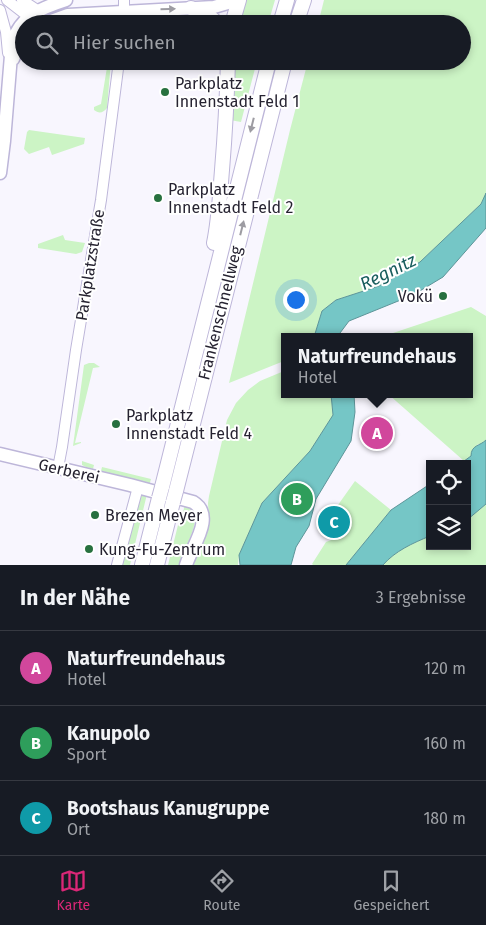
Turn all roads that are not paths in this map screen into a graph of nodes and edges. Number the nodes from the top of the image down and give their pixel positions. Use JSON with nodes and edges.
{"nodes":[{"id":1,"x":7,"y":0,"type":"edge"},
{"id":2,"x":22,"y":0,"type":"edge"},
{"id":3,"x":66,"y":0,"type":"edge"},
{"id":4,"x":238,"y":0,"type":"edge"},
{"id":5,"x":288,"y":0,"type":"edge"},
{"id":6,"x":304,"y":0,"type":"edge"},
{"id":7,"x":191,"y":8,"type":"junction"},
{"id":8,"x":0,"y":10,"type":"edge"},
{"id":9,"x":124,"y":12,"type":"edge"},
{"id":10,"x":30,"y":15,"type":"edge"},
{"id":11,"x":33,"y":15,"type":"edge"},
{"id":12,"x":44,"y":15,"type":"edge"},
{"id":13,"x":68,"y":15,"type":"edge"},
{"id":14,"x":208,"y":15,"type":"edge"},
{"id":15,"x":234,"y":15,"type":"edge"},
{"id":16,"x":283,"y":15,"type":"edge"},
{"id":17,"x":299,"y":15,"type":"edge"},
{"id":18,"x":15,"y":33,"type":"edge"},
{"id":19,"x":15,"y":57,"type":"edge"},
{"id":20,"x":10,"y":70,"type":"junction"},
{"id":21,"x":117,"y":70,"type":"edge"},
{"id":22,"x":228,"y":70,"type":"edge"},
{"id":23,"x":267,"y":70,"type":"edge"},
{"id":24,"x":283,"y":70,"type":"edge"},
{"id":25,"x":0,"y":173,"type":"edge"},
{"id":26,"x":209,"y":298,"type":"junction"},
{"id":27,"x":0,"y":454,"type":"edge"},
{"id":28,"x":58,"y":468,"type":"junction"},
{"id":29,"x":138,"y":487,"type":"junction"},
{"id":30,"x":117,"y":565,"type":"edge"},
{"id":31,"x":142,"y":565,"type":"edge"},
{"id":32,"x":157,"y":565,"type":"edge"},
{"id":33,"x":186,"y":565,"type":"edge"}],
"edges":[{"from":1,"to":10,"type":"street"},
{"from":2,"to":11,"type":"street"},
{"from":3,"to":12,"type":"main road"},
{"from":4,"to":7,"type":"main road"},
{"from":4,"to":15,"type":"highway"},
{"from":5,"to":16,"type":"highway"},
{"from":6,"to":17,"type":"highway"},
{"from":9,"to":7,"type":"main road","one_way":true},
{"from":7,"to":14,"type":"highway"},
{"from":8,"to":20,"type":"street"},
{"from":9,"to":13,"type":"main road"},
{"from":18,"to":20,"type":"main road"},
{"from":19,"to":20,"type":"main road"},
{"from":20,"to":25,"type":"main road"},
{"from":21,"to":28,"type":"street","name":"Parkplatzstraße"},
{"from":22,"to":26,"type":"highway"},
{"from":23,"to":26,"type":"highway","name":"Frankenschnellweg","one_way":true},
{"from":32,"to":24,"type":"highway","name":"Frankenschnellweg","one_way":true},
{"from":26,"to":31,"type":"highway","name":"Frankenschnellweg"},
{"from":27,"to":28,"type":"main road","name":"Gerberei"},
{"from":28,"to":29,"type":"main road","name":"Gerberei"},
{"from":29,"to":30,"type":"street"},
{"from":29,"to":33,"type":"main road","name":"Gerberei"}]}
